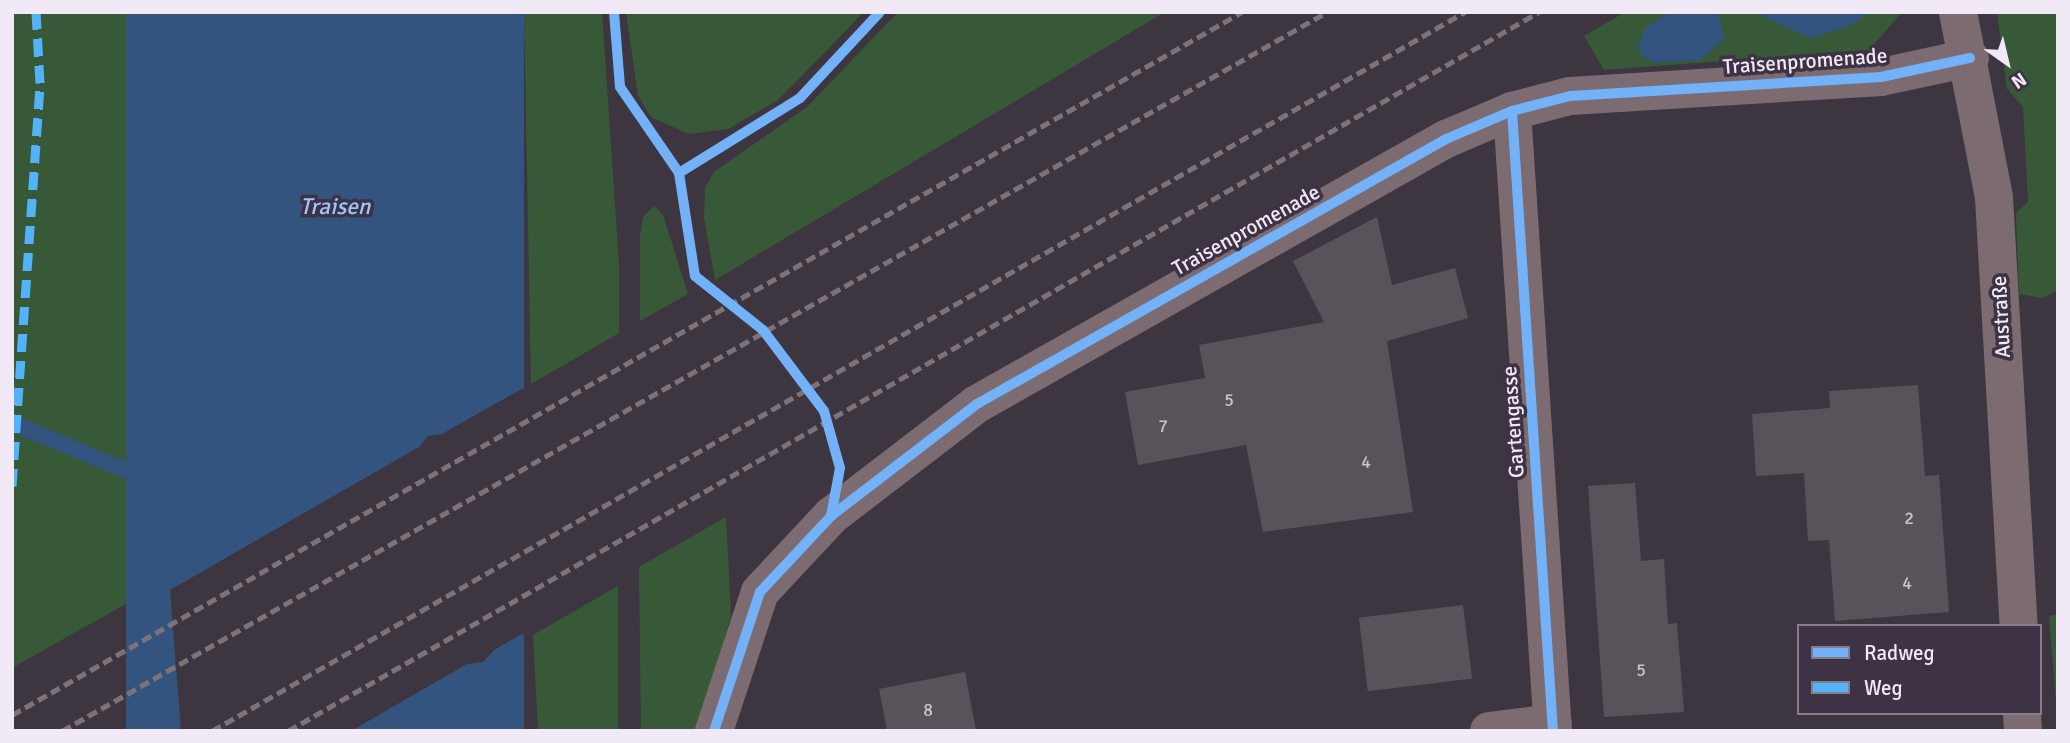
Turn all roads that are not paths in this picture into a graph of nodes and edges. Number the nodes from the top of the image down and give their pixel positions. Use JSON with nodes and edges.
{"nodes":[{"id":1,"x":1958,"y":12,"type":"edge"},
{"id":2,"x":1970,"y":58,"type":"junction"},
{"id":3,"x":1512,"y":111,"type":"junction"},
{"id":4,"x":2019,"y":624,"type":"edge"},
{"id":5,"x":1553,"y":727,"type":"edge"},
{"id":6,"x":714,"y":731,"type":"edge"},
{"id":7,"x":1489,"y":731,"type":"edge"}],
"edges":[{"from":1,"to":2,"type":"street","name":"Austraße"},
{"from":2,"to":3,"type":"street","name":"Traisenpromenade"},
{"from":2,"to":4,"type":"street","name":"Austraße"},
{"from":3,"to":5,"type":"street","name":"Gartengasse"},
{"from":3,"to":6,"type":"street","name":"Traisenpromenade"},
{"from":5,"to":7,"type":"street"}]}
